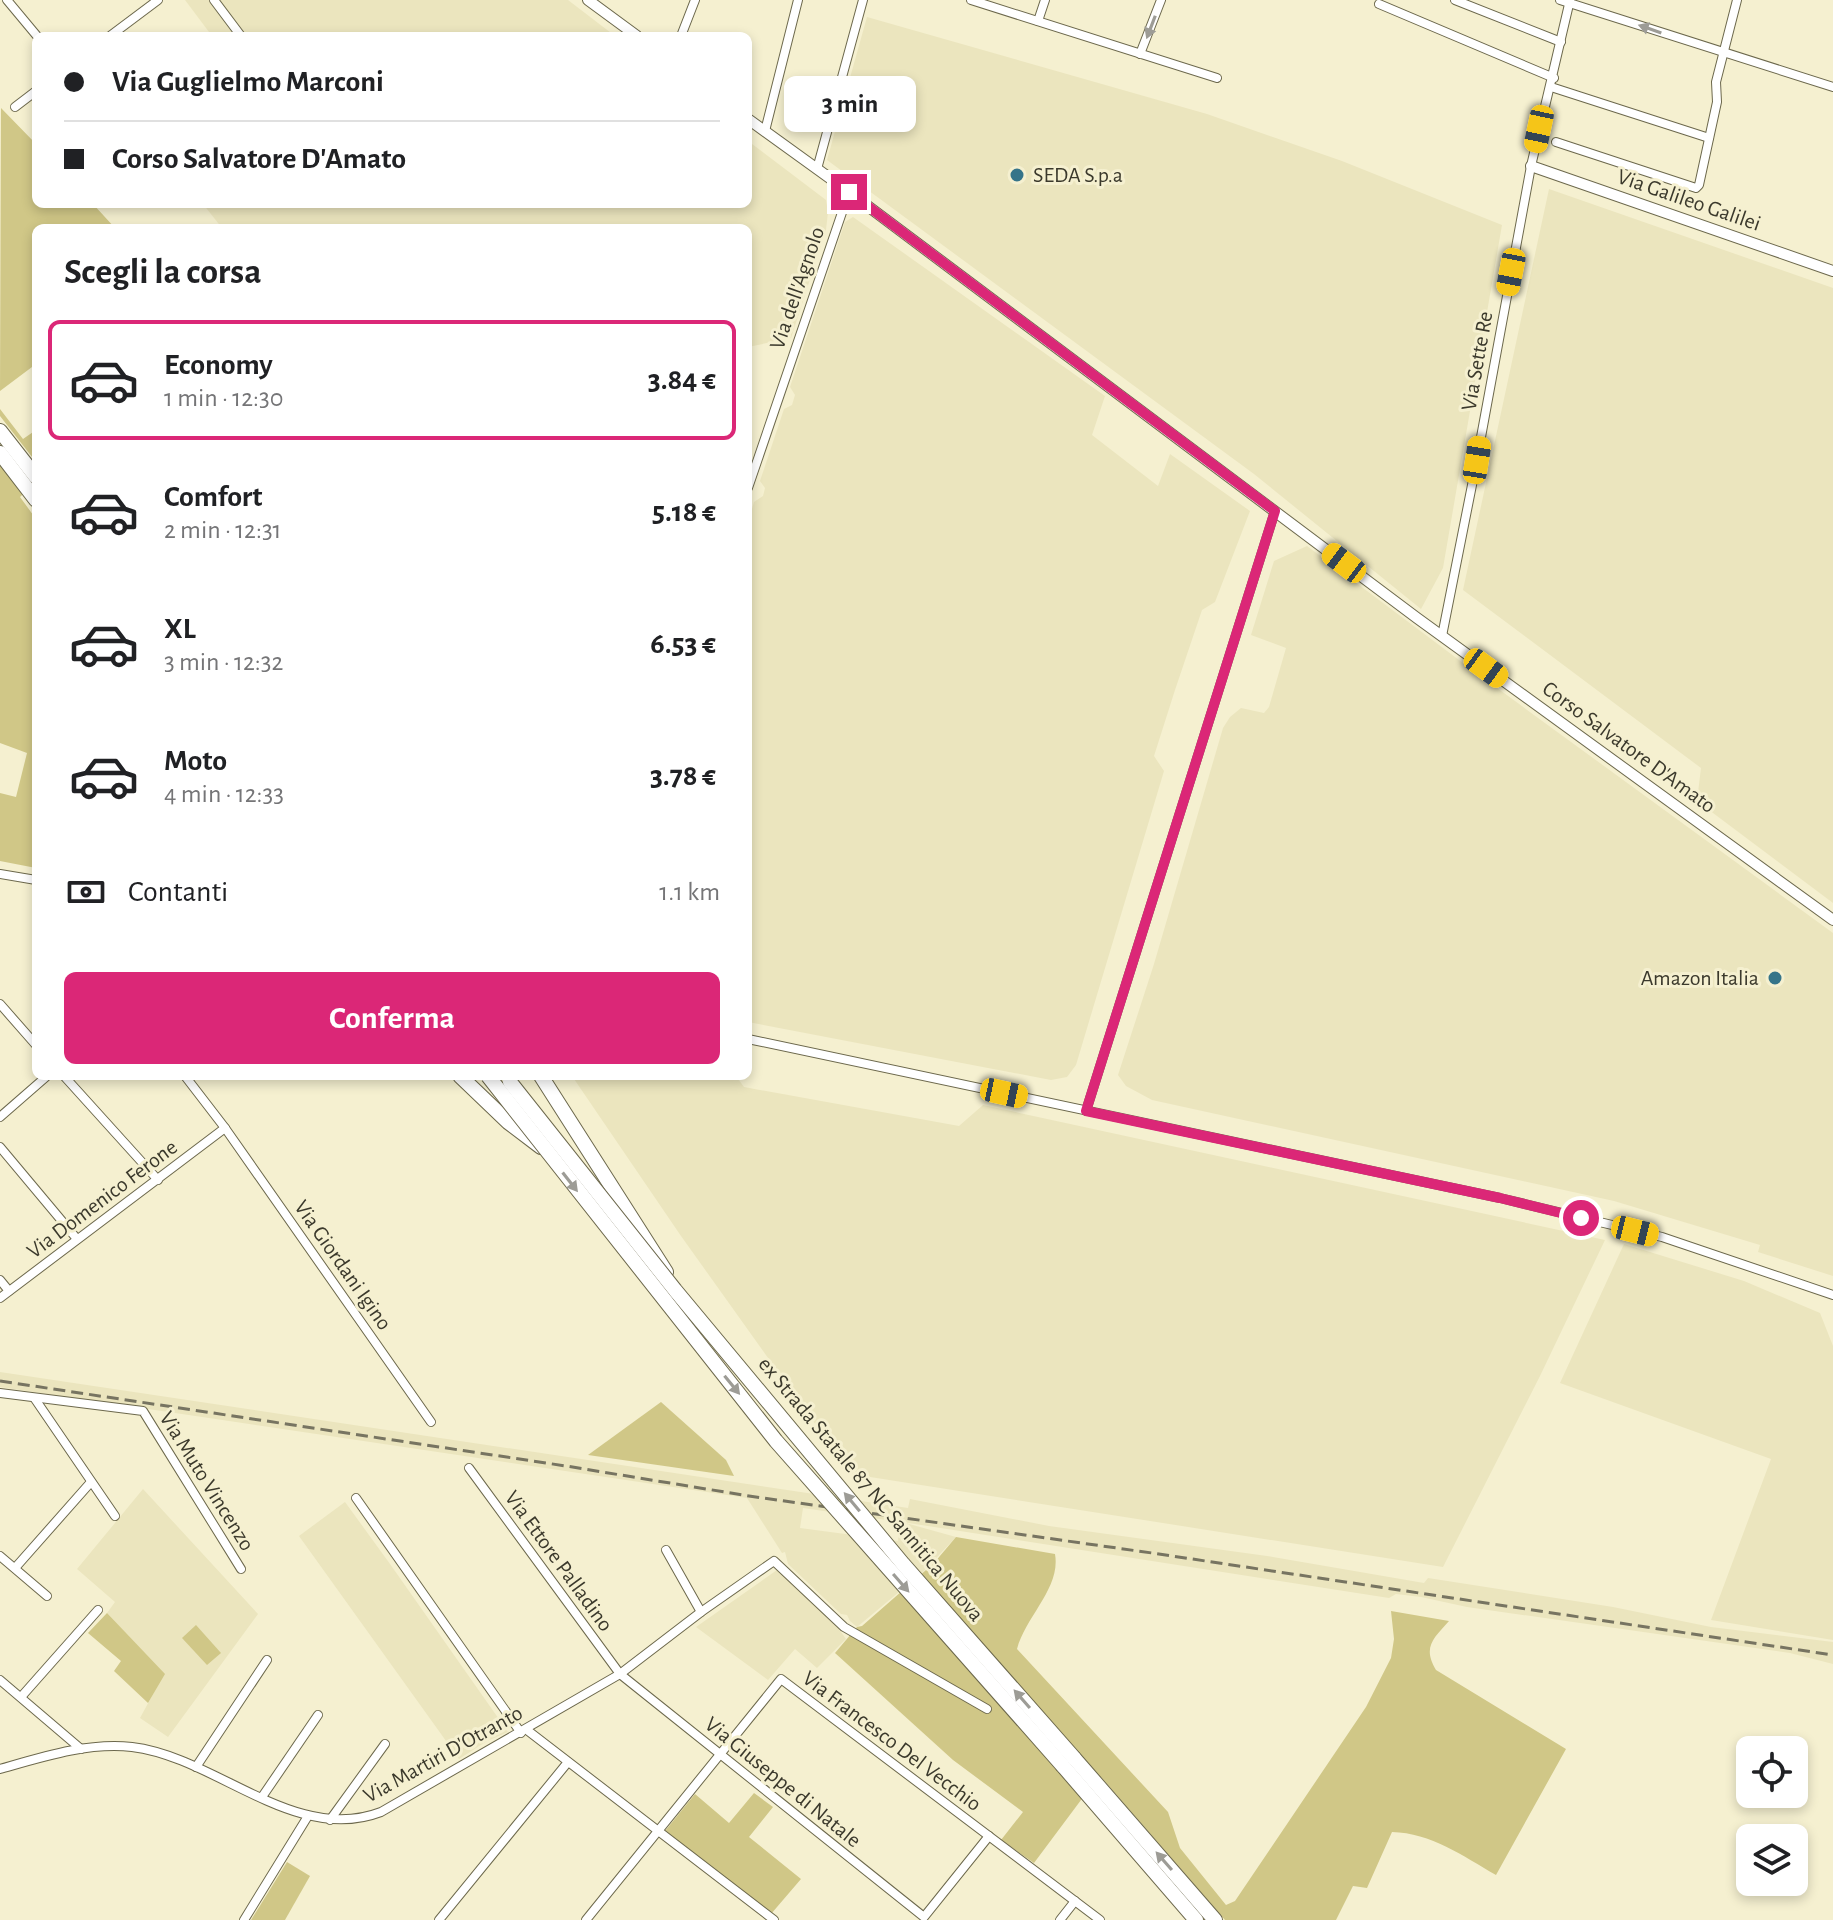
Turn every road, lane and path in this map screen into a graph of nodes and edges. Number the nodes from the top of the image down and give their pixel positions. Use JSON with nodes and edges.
{"nodes":[{"id":1,"x":7,"y":0,"type":"edge"},
{"id":2,"x":139,"y":0,"type":"edge"},
{"id":3,"x":158,"y":0,"type":"edge"},
{"id":4,"x":214,"y":0,"type":"edge"},
{"id":5,"x":588,"y":0,"type":"edge"},
{"id":6,"x":695,"y":0,"type":"edge"},
{"id":7,"x":798,"y":0,"type":"edge"},
{"id":8,"x":863,"y":0,"type":"edge"},
{"id":9,"x":1045,"y":0,"type":"edge"},
{"id":10,"x":1161,"y":0,"type":"edge"},
{"id":11,"x":1455,"y":0,"type":"edge"},
{"id":12,"x":1560,"y":0,"type":"edge"},
{"id":13,"x":1737,"y":0,"type":"edge"},
{"id":14,"x":976,"y":1,"type":"edge"},
{"id":15,"x":1570,"y":2,"type":"edge"},
{"id":16,"x":1379,"y":4,"type":"dead end"},
{"id":17,"x":146,"y":9,"type":"junction"},
{"id":18,"x":1038,"y":21,"type":"junction"},
{"id":19,"x":34,"y":32,"type":"edge"},
{"id":20,"x":115,"y":32,"type":"edge"},
{"id":21,"x":238,"y":32,"type":"edge"},
{"id":22,"x":632,"y":32,"type":"edge"},
{"id":23,"x":683,"y":32,"type":"edge"},
{"id":24,"x":1561,"y":42,"type":"junction"},
{"id":25,"x":1140,"y":54,"type":"junction"},
{"id":26,"x":1724,"y":54,"type":"junction"},
{"id":27,"x":1217,"y":78,"type":"dead end"},
{"id":28,"x":1553,"y":82,"type":"junction"},
{"id":29,"x":1833,"y":87,"type":"edge"},
{"id":30,"x":32,"y":94,"type":"edge"},
{"id":31,"x":15,"y":107,"type":"dead end"},
{"id":32,"x":752,"y":122,"type":"edge"},
{"id":33,"x":765,"y":131,"type":"junction"},
{"id":34,"x":1709,"y":138,"type":"junction"},
{"id":35,"x":1556,"y":142,"type":"dead end"},
{"id":36,"x":1531,"y":166,"type":"junction"},
{"id":37,"x":817,"y":169,"type":"junction"},
{"id":38,"x":849,"y":192,"type":"junction"},
{"id":39,"x":1833,"y":271,"type":"edge"},
{"id":40,"x":0,"y":431,"type":"edge"},
{"id":41,"x":0,"y":453,"type":"edge"},
{"id":42,"x":32,"y":472,"type":"edge"},
{"id":43,"x":752,"y":476,"type":"edge"},
{"id":44,"x":32,"y":495,"type":"edge"},
{"id":45,"x":1275,"y":511,"type":"junction"},
{"id":46,"x":1442,"y":636,"type":"junction"},
{"id":47,"x":0,"y":874,"type":"edge"},
{"id":48,"x":32,"y":879,"type":"edge"},
{"id":49,"x":1833,"y":920,"type":"edge"},
{"id":50,"x":0,"y":1004,"type":"edge"},
{"id":51,"x":32,"y":1040,"type":"edge"},
{"id":52,"x":752,"y":1040,"type":"edge"},
{"id":53,"x":42,"y":1080,"type":"edge"},
{"id":54,"x":68,"y":1080,"type":"edge"},
{"id":55,"x":188,"y":1080,"type":"edge"},
{"id":56,"x":464,"y":1080,"type":"edge"},
{"id":57,"x":491,"y":1080,"type":"edge"},
{"id":58,"x":508,"y":1080,"type":"edge"},
{"id":59,"x":544,"y":1080,"type":"edge"},
{"id":60,"x":1086,"y":1111,"type":"junction"},
{"id":61,"x":0,"y":1117,"type":"edge"},
{"id":62,"x":225,"y":1128,"type":"junction"},
{"id":63,"x":0,"y":1147,"type":"edge"},
{"id":64,"x":544,"y":1149,"type":"junction"},
{"id":65,"x":158,"y":1180,"type":"junction"},
{"id":66,"x":77,"y":1239,"type":"junction"},
{"id":67,"x":0,"y":1280,"type":"edge"},
{"id":68,"x":9,"y":1291,"type":"junction"},
{"id":69,"x":1833,"y":1295,"type":"edge"},
{"id":70,"x":681,"y":1296,"type":"junction"},
{"id":71,"x":0,"y":1298,"type":"edge"},
{"id":72,"x":0,"y":1393,"type":"edge"},
{"id":73,"x":35,"y":1399,"type":"junction"},
{"id":74,"x":431,"y":1422,"type":"dead end"},
{"id":75,"x":469,"y":1468,"type":"dead end"},
{"id":76,"x":91,"y":1482,"type":"junction"},
{"id":77,"x":356,"y":1498,"type":"dead end"},
{"id":78,"x":115,"y":1516,"type":"dead end"},
{"id":79,"x":666,"y":1550,"type":"dead end"},
{"id":80,"x":0,"y":1556,"type":"edge"},
{"id":81,"x":15,"y":1568,"type":"junction"},
{"id":82,"x":241,"y":1569,"type":"dead end"},
{"id":83,"x":47,"y":1596,"type":"dead end"},
{"id":84,"x":98,"y":1610,"type":"dead end"},
{"id":85,"x":701,"y":1612,"type":"junction"},
{"id":86,"x":267,"y":1660,"type":"dead end"},
{"id":87,"x":620,"y":1674,"type":"junction"},
{"id":88,"x":0,"y":1680,"type":"edge"},
{"id":89,"x":21,"y":1697,"type":"junction"},
{"id":90,"x":987,"y":1709,"type":"dead end"},
{"id":91,"x":318,"y":1715,"type":"dead end"},
{"id":92,"x":524,"y":1731,"type":"junction"},
{"id":93,"x":385,"y":1744,"type":"dead end"},
{"id":94,"x":81,"y":1749,"type":"junction"},
{"id":95,"x":719,"y":1755,"type":"junction"},
{"id":96,"x":568,"y":1762,"type":"junction"},
{"id":97,"x":1068,"y":1762,"type":"junction"},
{"id":98,"x":196,"y":1767,"type":"junction"},
{"id":99,"x":0,"y":1769,"type":"edge"},
{"id":100,"x":262,"y":1797,"type":"junction"},
{"id":101,"x":308,"y":1816,"type":"junction"},
{"id":102,"x":330,"y":1820,"type":"junction"},
{"id":103,"x":657,"y":1832,"type":"junction"},
{"id":104,"x":989,"y":1836,"type":"junction"},
{"id":105,"x":1075,"y":1901,"type":"junction"},
{"id":106,"x":244,"y":1920,"type":"edge"},
{"id":107,"x":439,"y":1920,"type":"edge"},
{"id":108,"x":586,"y":1920,"type":"edge"},
{"id":109,"x":774,"y":1920,"type":"edge"},
{"id":110,"x":1060,"y":1920,"type":"edge"},
{"id":111,"x":1100,"y":1920,"type":"edge"},
{"id":112,"x":1196,"y":1920,"type":"edge"},
{"id":113,"x":1215,"y":1920,"type":"edge"}],
"edges":[{"from":1,"to":19,"type":"street"},
{"from":2,"to":17,"type":"street"},
{"from":3,"to":17,"type":"street"},
{"from":4,"to":21,"type":"street"},
{"from":5,"to":22,"type":"street"},
{"from":6,"to":23,"type":"street"},
{"from":7,"to":33,"type":"street"},
{"from":8,"to":37,"type":"street"},
{"from":9,"to":18,"type":"street"},
{"from":10,"to":25,"type":"street","one_way":true},
{"from":11,"to":24,"type":"street"},
{"from":12,"to":15,"type":"street"},
{"from":13,"to":26,"type":"street"},
{"from":14,"to":18,"type":"street"},
{"from":15,"to":24,"type":"street","name":"Via Sette Re"},
{"from":26,"to":15,"type":"street","one_way":true},
{"from":16,"to":28,"type":"street"},
{"from":17,"to":20,"type":"street"},
{"from":18,"to":25,"type":"street"},
{"from":24,"to":28,"type":"street","name":"Via Sette Re"},
{"from":25,"to":27,"type":"street"},
{"from":26,"to":29,"type":"street"},
{"from":26,"to":34,"type":"street"},
{"from":28,"to":34,"type":"street"},
{"from":28,"to":36,"type":"street","name":"Via Sette Re"},
{"from":30,"to":31,"type":"street"},
{"from":32,"to":33,"type":"street","name":"Corso Salvatore D'Amato"},
{"from":33,"to":37,"type":"street","name":"Corso Salvatore D'Amato"},
{"from":34,"to":35,"type":"street"},
{"from":36,"to":39,"type":"street","name":"Via Galileo Galilei"},
{"from":36,"to":46,"type":"street","name":"Via Sette Re"},
{"from":37,"to":38,"type":"street","name":"Corso Salvatore D'Amato"},
{"from":38,"to":43,"type":"street","name":"Via dell'Agnolo"},
{"from":38,"to":45,"type":"street","name":"Corso Salvatore D'Amato"},
{"from":40,"to":42,"type":"highway"},
{"from":41,"to":44,"type":"highway"},
{"from":45,"to":46,"type":"street","name":"Corso Salvatore D'Amato"},
{"from":45,"to":60,"type":"street"},
{"from":46,"to":49,"type":"street","name":"Corso Salvatore D'Amato"},
{"from":47,"to":48,"type":"street"},
{"from":50,"to":51,"type":"street"},
{"from":52,"to":60,"type":"street"},
{"from":53,"to":61,"type":"street"},
{"from":54,"to":65,"type":"street"},
{"from":55,"to":62,"type":"street","name":"Via Giordani Igino"},
{"from":56,"to":64,"type":"highway"},
{"from":57,"to":64,"type":"highway","name":"ex Strada Statale 87 NC Sannitica Nuova","bridge":true},
{"from":58,"to":70,"type":"highway","name":"ex Strada Statale 87 NC Sannitica Nuova","bridge":true},
{"from":59,"to":70,"type":"highway","bridge":true},
{"from":60,"to":69,"type":"street"},
{"from":62,"to":65,"type":"street","name":"Via Domenico Ferone"},
{"from":62,"to":74,"type":"street","name":"Via Giordani Igino"},
{"from":63,"to":66,"type":"street"},
{"from":64,"to":97,"type":"highway","name":"ex Strada Statale 87 NC Sannitica Nuova","one_way":true,"bridge":true},
{"from":65,"to":66,"type":"street","name":"Via Domenico Ferone"},
{"from":66,"to":68,"type":"street","name":"Via Domenico Ferone"},
{"from":67,"to":68,"type":"street"},
{"from":68,"to":71,"type":"street","name":"Via Domenico Ferone"},
{"from":97,"to":70,"type":"highway","name":"ex Strada Statale 87 NC Sannitica Nuova","one_way":true,"bridge":true},
{"from":72,"to":73,"type":"street"},
{"from":73,"to":76,"type":"street"},
{"from":73,"to":82,"type":"street","name":"Via Muto Vincenzo"},
{"from":75,"to":87,"type":"street","name":"Via Ettore Palladino"},
{"from":76,"to":78,"type":"street"},
{"from":76,"to":81,"type":"street"},
{"from":77,"to":92,"type":"street"},
{"from":79,"to":85,"type":"street"},
{"from":80,"to":81,"type":"street"},
{"from":81,"to":83,"type":"street"},
{"from":84,"to":89,"type":"street"},
{"from":85,"to":87,"type":"street","name":"Via Martiri D'Otranto"},
{"from":85,"to":90,"type":"street","name":"Via Martiri D'Otranto"},
{"from":86,"to":98,"type":"street"},
{"from":87,"to":92,"type":"street","name":"Via Martiri D'Otranto"},
{"from":87,"to":95,"type":"street","name":"Via Giuseppe di Natale"},
{"from":88,"to":89,"type":"street"},
{"from":89,"to":94,"type":"street"},
{"from":91,"to":100,"type":"street"},
{"from":92,"to":96,"type":"street"},
{"from":92,"to":102,"type":"street","name":"Via Martiri D'Otranto"},
{"from":93,"to":102,"type":"street"},
{"from":94,"to":98,"type":"street","name":"Via Martiri D'Otranto"},
{"from":94,"to":99,"type":"street","name":"Via Martiri D'Otranto"},
{"from":95,"to":103,"type":"street","name":"Via Francesco Del Vecchio"},
{"from":95,"to":104,"type":"street","name":"Via Francesco Del Vecchio"},
{"from":95,"to":104,"type":"street","name":"Via Giuseppe di Natale"},
{"from":96,"to":103,"type":"street"},
{"from":96,"to":107,"type":"street"},
{"from":97,"to":112,"type":"highway","name":"ex Strada Statale 87 NC Sannitica Nuova"},
{"from":113,"to":97,"type":"highway","name":"ex Strada Statale 87 NC Sannitica Nuova","one_way":true},
{"from":98,"to":100,"type":"street","name":"Via Martiri D'Otranto"},
{"from":100,"to":101,"type":"street","name":"Via Martiri D'Otranto"},
{"from":101,"to":102,"type":"street","name":"Via Martiri D'Otranto"},
{"from":101,"to":106,"type":"street"},
{"from":103,"to":108,"type":"street","name":"Via Francesco Del Vecchio"},
{"from":103,"to":109,"type":"street"},
{"from":104,"to":105,"type":"street","name":"Via Francesco Del Vecchio"},
{"from":105,"to":110,"type":"street"},
{"from":105,"to":111,"type":"street","name":"Via Francesco Del Vecchio"}]}
